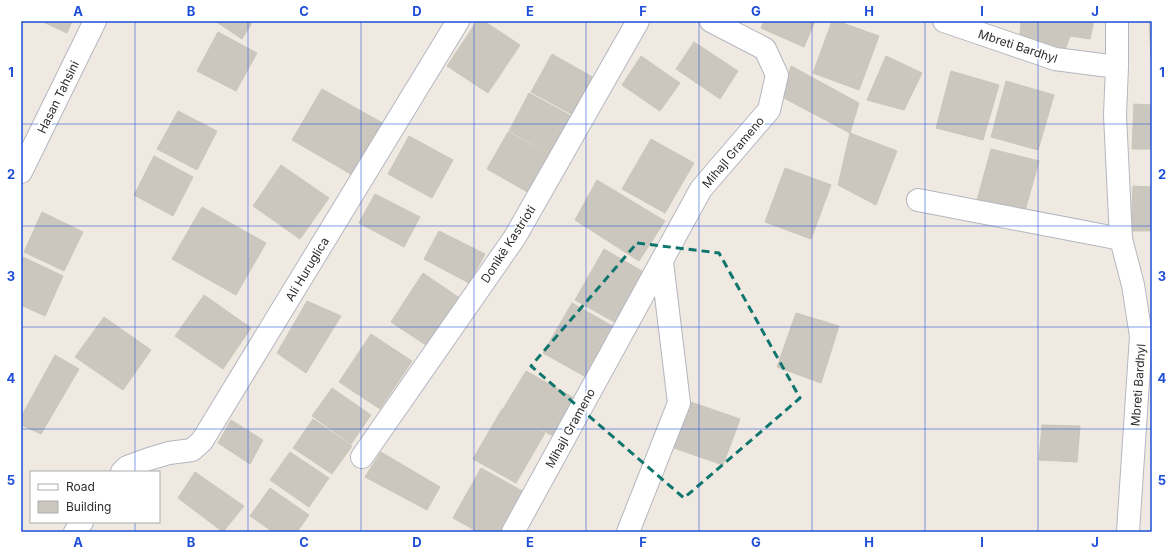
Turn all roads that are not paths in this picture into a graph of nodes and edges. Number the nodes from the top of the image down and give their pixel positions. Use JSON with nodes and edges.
{"nodes":[{"id":1,"x":95,"y":21,"type":"edge"},
{"id":2,"x":458,"y":21,"type":"edge"},
{"id":3,"x":638,"y":21,"type":"edge"},
{"id":4,"x":711,"y":21,"type":"edge"},
{"id":5,"x":944,"y":21,"type":"edge"},
{"id":6,"x":1116,"y":21,"type":"edge"},
{"id":7,"x":1117,"y":67,"type":"junction"},
{"id":8,"x":21,"y":172,"type":"edge"},
{"id":9,"x":918,"y":200,"type":"dead end"},
{"id":10,"x":1121,"y":239,"type":"junction"},
{"id":11,"x":662,"y":262,"type":"junction"},
{"id":12,"x":362,"y":457,"type":"dead end"},
{"id":13,"x":123,"y":471,"type":"edge"},
{"id":14,"x":81,"y":523,"type":"edge"},
{"id":15,"x":75,"y":532,"type":"edge"},
{"id":16,"x":513,"y":532,"type":"edge"},
{"id":17,"x":628,"y":532,"type":"edge"},
{"id":18,"x":1128,"y":532,"type":"edge"}],
"edges":[{"from":1,"to":8,"type":"street","name":"Hasan Tahsini"},
{"from":2,"to":13,"type":"street","name":"Ali Huruglica"},
{"from":3,"to":12,"type":"street","name":"Donikë Kastrioti"},
{"from":4,"to":11,"type":"street","name":"Mihajl Grameno"},
{"from":5,"to":7,"type":"street","name":"Mbreti Bardhyl"},
{"from":6,"to":7,"type":"street","name":"Mbreti Bardhyl"},
{"from":7,"to":10,"type":"street","name":"Mbreti Bardhyl"},
{"from":9,"to":10,"type":"street"},
{"from":10,"to":18,"type":"street","name":"Mbreti Bardhyl"},
{"from":11,"to":16,"type":"street","name":"Mihajl Grameno"},
{"from":11,"to":17,"type":"street"},
{"from":14,"to":15,"type":"street"}]}
